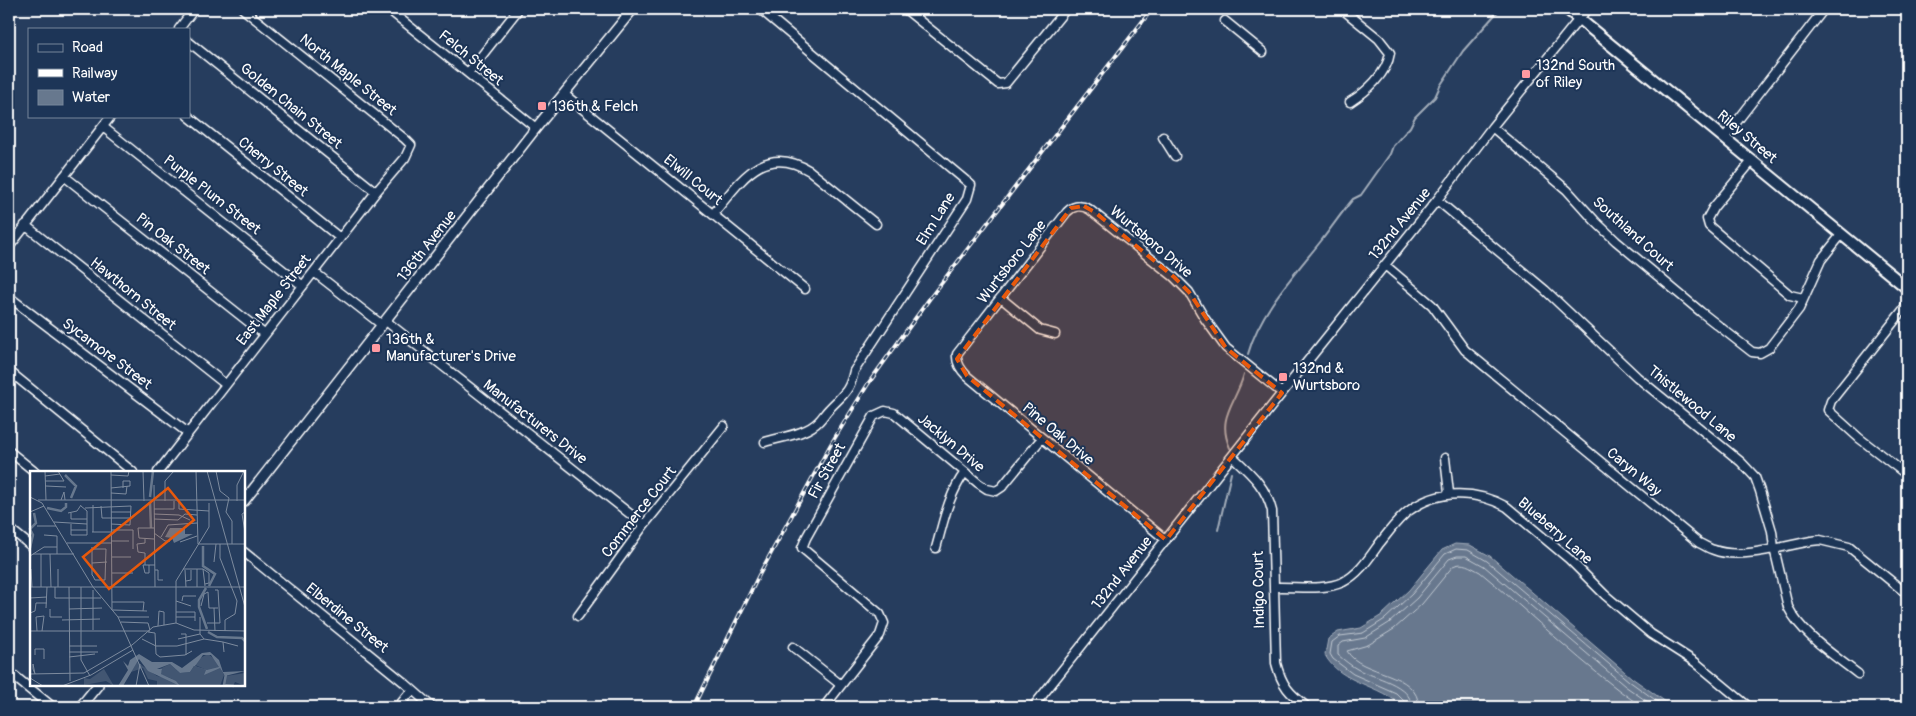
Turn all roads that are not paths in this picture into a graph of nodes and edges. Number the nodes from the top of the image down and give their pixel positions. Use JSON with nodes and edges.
{"nodes":[{"id":1,"x":194,"y":9,"type":"edge"},
{"id":2,"x":243,"y":9,"type":"edge"},
{"id":3,"x":388,"y":9,"type":"edge"},
{"id":4,"x":633,"y":9,"type":"edge"},
{"id":5,"x":760,"y":9,"type":"edge"},
{"id":6,"x":905,"y":9,"type":"edge"},
{"id":7,"x":1066,"y":9,"type":"edge"},
{"id":8,"x":1342,"y":9,"type":"edge"},
{"id":9,"x":1567,"y":9,"type":"edge"},
{"id":10,"x":1587,"y":9,"type":"edge"},
{"id":11,"x":1824,"y":9,"type":"edge"},
{"id":12,"x":517,"y":11,"type":"dead end"},
{"id":13,"x":1579,"y":18,"type":"junction"},
{"id":14,"x":1225,"y":21,"type":"dead end"},
{"id":15,"x":180,"y":28,"type":"edge"},
{"id":16,"x":190,"y":43,"type":"edge"},
{"id":17,"x":1263,"y":52,"type":"dead end"},
{"id":18,"x":468,"y":73,"type":"junction"},
{"id":19,"x":564,"y":94,"type":"junction"},
{"id":20,"x":1350,"y":102,"type":"dead end"},
{"id":21,"x":110,"y":118,"type":"edge"},
{"id":22,"x":190,"y":118,"type":"edge"},
{"id":23,"x":103,"y":127,"type":"junction"},
{"id":24,"x":1492,"y":127,"type":"junction"},
{"id":25,"x":536,"y":128,"type":"junction"},
{"id":26,"x":1163,"y":137,"type":"dead end"},
{"id":27,"x":1725,"y":137,"type":"junction"},
{"id":28,"x":411,"y":146,"type":"joint"},
{"id":29,"x":1175,"y":156,"type":"dead end"},
{"id":30,"x":1752,"y":160,"type":"junction"},
{"id":31,"x":64,"y":176,"type":"junction"},
{"id":32,"x":376,"y":192,"type":"junction"},
{"id":33,"x":1437,"y":200,"type":"junction"},
{"id":34,"x":1078,"y":206,"type":"joint"},
{"id":35,"x":713,"y":214,"type":"junction"},
{"id":36,"x":876,"y":224,"type":"dead end"},
{"id":37,"x":25,"y":225,"type":"junction"},
{"id":38,"x":1841,"y":235,"type":"junction"},
{"id":39,"x":340,"y":238,"type":"junction"},
{"id":40,"x":9,"y":247,"type":"edge"},
{"id":41,"x":1385,"y":265,"type":"junction"},
{"id":42,"x":314,"y":272,"type":"junction"},
{"id":43,"x":303,"y":286,"type":"junction"},
{"id":44,"x":805,"y":288,"type":"dead end"},
{"id":45,"x":1907,"y":288,"type":"edge"},
{"id":46,"x":9,"y":297,"type":"edge"},
{"id":47,"x":1001,"y":298,"type":"junction"},
{"id":48,"x":1803,"y":298,"type":"junction"},
{"id":49,"x":1907,"y":305,"type":"edge"},
{"id":50,"x":384,"y":323,"type":"junction"},
{"id":51,"x":264,"y":334,"type":"junction"},
{"id":52,"x":1056,"y":334,"type":"dead end"},
{"id":53,"x":970,"y":339,"type":"joint"},
{"id":54,"x":9,"y":371,"type":"edge"},
{"id":55,"x":225,"y":384,"type":"junction"},
{"id":56,"x":1282,"y":393,"type":"junction"},
{"id":57,"x":881,"y":412,"type":"joint"},
{"id":58,"x":724,"y":426,"type":"dead end"},
{"id":59,"x":188,"y":433,"type":"junction"},
{"id":60,"x":1042,"y":438,"type":"junction"},
{"id":61,"x":765,"y":442,"type":"dead end"},
{"id":62,"x":9,"y":451,"type":"edge"},
{"id":63,"x":1232,"y":456,"type":"junction"},
{"id":64,"x":1445,"y":458,"type":"dead end"},
{"id":65,"x":34,"y":471,"type":"edge"},
{"id":66,"x":132,"y":471,"type":"edge"},
{"id":67,"x":159,"y":471,"type":"edge"},
{"id":68,"x":965,"y":472,"type":"junction"},
{"id":69,"x":1906,"y":473,"type":"edge"},
{"id":70,"x":1449,"y":493,"type":"junction"},
{"id":71,"x":245,"y":500,"type":"edge"},
{"id":72,"x":644,"y":525,"type":"junction"},
{"id":73,"x":9,"y":528,"type":"edge"},
{"id":74,"x":1166,"y":540,"type":"junction"},
{"id":75,"x":30,"y":545,"type":"edge"},
{"id":76,"x":936,"y":548,"type":"dead end"},
{"id":77,"x":1774,"y":548,"type":"junction"},
{"id":78,"x":245,"y":553,"type":"edge"},
{"id":79,"x":1274,"y":587,"type":"junction"},
{"id":80,"x":1907,"y":594,"type":"edge"},
{"id":81,"x":578,"y":616,"type":"dead end"},
{"id":82,"x":793,"y":646,"type":"dead end"},
{"id":83,"x":9,"y":672,"type":"edge"},
{"id":84,"x":1858,"y":674,"type":"dead end"},
{"id":85,"x":841,"y":685,"type":"junction"},
{"id":86,"x":97,"y":686,"type":"edge"},
{"id":87,"x":412,"y":690,"type":"junction"},
{"id":88,"x":52,"y":707,"type":"edge"},
{"id":89,"x":80,"y":707,"type":"edge"},
{"id":90,"x":398,"y":707,"type":"edge"},
{"id":91,"x":432,"y":707,"type":"edge"},
{"id":92,"x":824,"y":707,"type":"edge"},
{"id":93,"x":1034,"y":707,"type":"edge"},
{"id":94,"x":1307,"y":707,"type":"edge"},
{"id":95,"x":1749,"y":707,"type":"edge"}],
"edges":[{"from":1,"to":15,"type":"street"},
{"from":2,"to":28,"type":"street","name":"North Maple Street"},
{"from":3,"to":18,"type":"street","name":"Felch Street"},
{"from":4,"to":19,"type":"street","name":"136th Avenue"},
{"from":5,"to":61,"type":"street","name":"Elm Lane"},
{"from":6,"to":7,"type":"street"},
{"from":8,"to":20,"type":"street"},
{"from":9,"to":13,"type":"main road","name":"Riley Street"},
{"from":10,"to":13,"type":"street","name":"132nd Avenue"},
{"from":11,"to":27,"type":"street"},
{"from":12,"to":18,"type":"street"},
{"from":13,"to":24,"type":"street","name":"132nd Avenue"},
{"from":13,"to":27,"type":"main road","name":"Riley Street"},
{"from":14,"to":17,"type":"street"},
{"from":16,"to":32,"type":"street","name":"Golden Chain Street"},
{"from":18,"to":25,"type":"street","name":"Felch Street"},
{"from":19,"to":25,"type":"street","name":"136th Avenue"},
{"from":19,"to":35,"type":"street","name":"Elwill Court"},
{"from":21,"to":23,"type":"street"},
{"from":22,"to":39,"type":"street","name":"Cherry Street"},
{"from":23,"to":31,"type":"street"},
{"from":23,"to":43,"type":"street","name":"Purple Plum Street"},
{"from":24,"to":33,"type":"street","name":"132nd Avenue"},
{"from":24,"to":48,"type":"street","name":"Southland Court"},
{"from":25,"to":50,"type":"street","name":"136th Avenue"},
{"from":26,"to":29,"type":"street"},
{"from":27,"to":30,"type":"main road","name":"Riley Street"},
{"from":28,"to":32,"type":"street","name":"East Maple Street"},
{"from":30,"to":38,"type":"main road","name":"Riley Street"},
{"from":30,"to":48,"type":"street"},
{"from":31,"to":37,"type":"street"},
{"from":31,"to":51,"type":"street","name":"Pin Oak Street"},
{"from":32,"to":39,"type":"street","name":"East Maple Street"},
{"from":33,"to":41,"type":"street","name":"132nd Avenue"},
{"from":33,"to":77,"type":"street","name":"Thistlewood Lane"},
{"from":34,"to":47,"type":"street","name":"Wurtsboro Lane"},
{"from":34,"to":56,"type":"street","name":"Wurtsboro Drive"},
{"from":35,"to":36,"type":"street"},
{"from":35,"to":44,"type":"street","name":"Elwill Court"},
{"from":37,"to":40,"type":"street"},
{"from":37,"to":55,"type":"street","name":"Hawthorn Street"},
{"from":38,"to":45,"type":"main road","name":"Riley Street"},
{"from":38,"to":48,"type":"street"},
{"from":39,"to":42,"type":"street","name":"East Maple Street"},
{"from":41,"to":56,"type":"street","name":"132nd Avenue"},
{"from":41,"to":77,"type":"street","name":"Caryn Way"},
{"from":42,"to":43,"type":"street","name":"East Maple Street"},
{"from":42,"to":50,"type":"street","name":"Manufacturers Drive"},
{"from":43,"to":51,"type":"street","name":"East Maple Street"},
{"from":46,"to":59,"type":"street","name":"Sycamore Street"},
{"from":47,"to":52,"type":"street"},
{"from":47,"to":53,"type":"street","name":"Wurtsboro Lane"},
{"from":49,"to":69,"type":"street"},
{"from":50,"to":71,"type":"street","name":"136th Avenue"},
{"from":50,"to":72,"type":"street","name":"Manufacturers Drive"},
{"from":51,"to":55,"type":"street","name":"East Maple Street"},
{"from":53,"to":60,"type":"street","name":"Pine Oak Drive"},
{"from":54,"to":66,"type":"street"},
{"from":55,"to":59,"type":"street","name":"East Maple Street"},
{"from":56,"to":63,"type":"street","name":"132nd Avenue"},
{"from":57,"to":68,"type":"street","name":"Jacklyn Drive"},
{"from":57,"to":85,"type":"street","name":"Fir Street"},
{"from":58,"to":72,"type":"street","name":"Commerce Court"},
{"from":59,"to":67,"type":"street","name":"East Maple Street"},
{"from":60,"to":68,"type":"street","name":"Jacklyn Drive"},
{"from":60,"to":74,"type":"street","name":"Pine Oak Drive"},
{"from":62,"to":65,"type":"street"},
{"from":63,"to":74,"type":"street","name":"132nd Avenue"},
{"from":63,"to":79,"type":"street","name":"Indigo Court"},
{"from":64,"to":70,"type":"street"},
{"from":68,"to":76,"type":"street"},
{"from":70,"to":79,"type":"street","name":"Blueberry Lane"},
{"from":70,"to":95,"type":"street","name":"Blueberry Lane"},
{"from":72,"to":81,"type":"street","name":"Commerce Court"},
{"from":73,"to":75,"type":"street"},
{"from":74,"to":93,"type":"street","name":"132nd Avenue"},
{"from":77,"to":80,"type":"street","name":"Caryn Way"},
{"from":77,"to":84,"type":"street","name":"Thistlewood Lane"},
{"from":78,"to":87,"type":"street","name":"Elberdine Street"},
{"from":79,"to":94,"type":"street","name":"Indigo Court"},
{"from":82,"to":85,"type":"street"},
{"from":83,"to":88,"type":"street"},
{"from":85,"to":92,"type":"street"},
{"from":86,"to":89,"type":"street"},
{"from":87,"to":90,"type":"street"},
{"from":87,"to":91,"type":"street","name":"Elberdine Street"}]}
